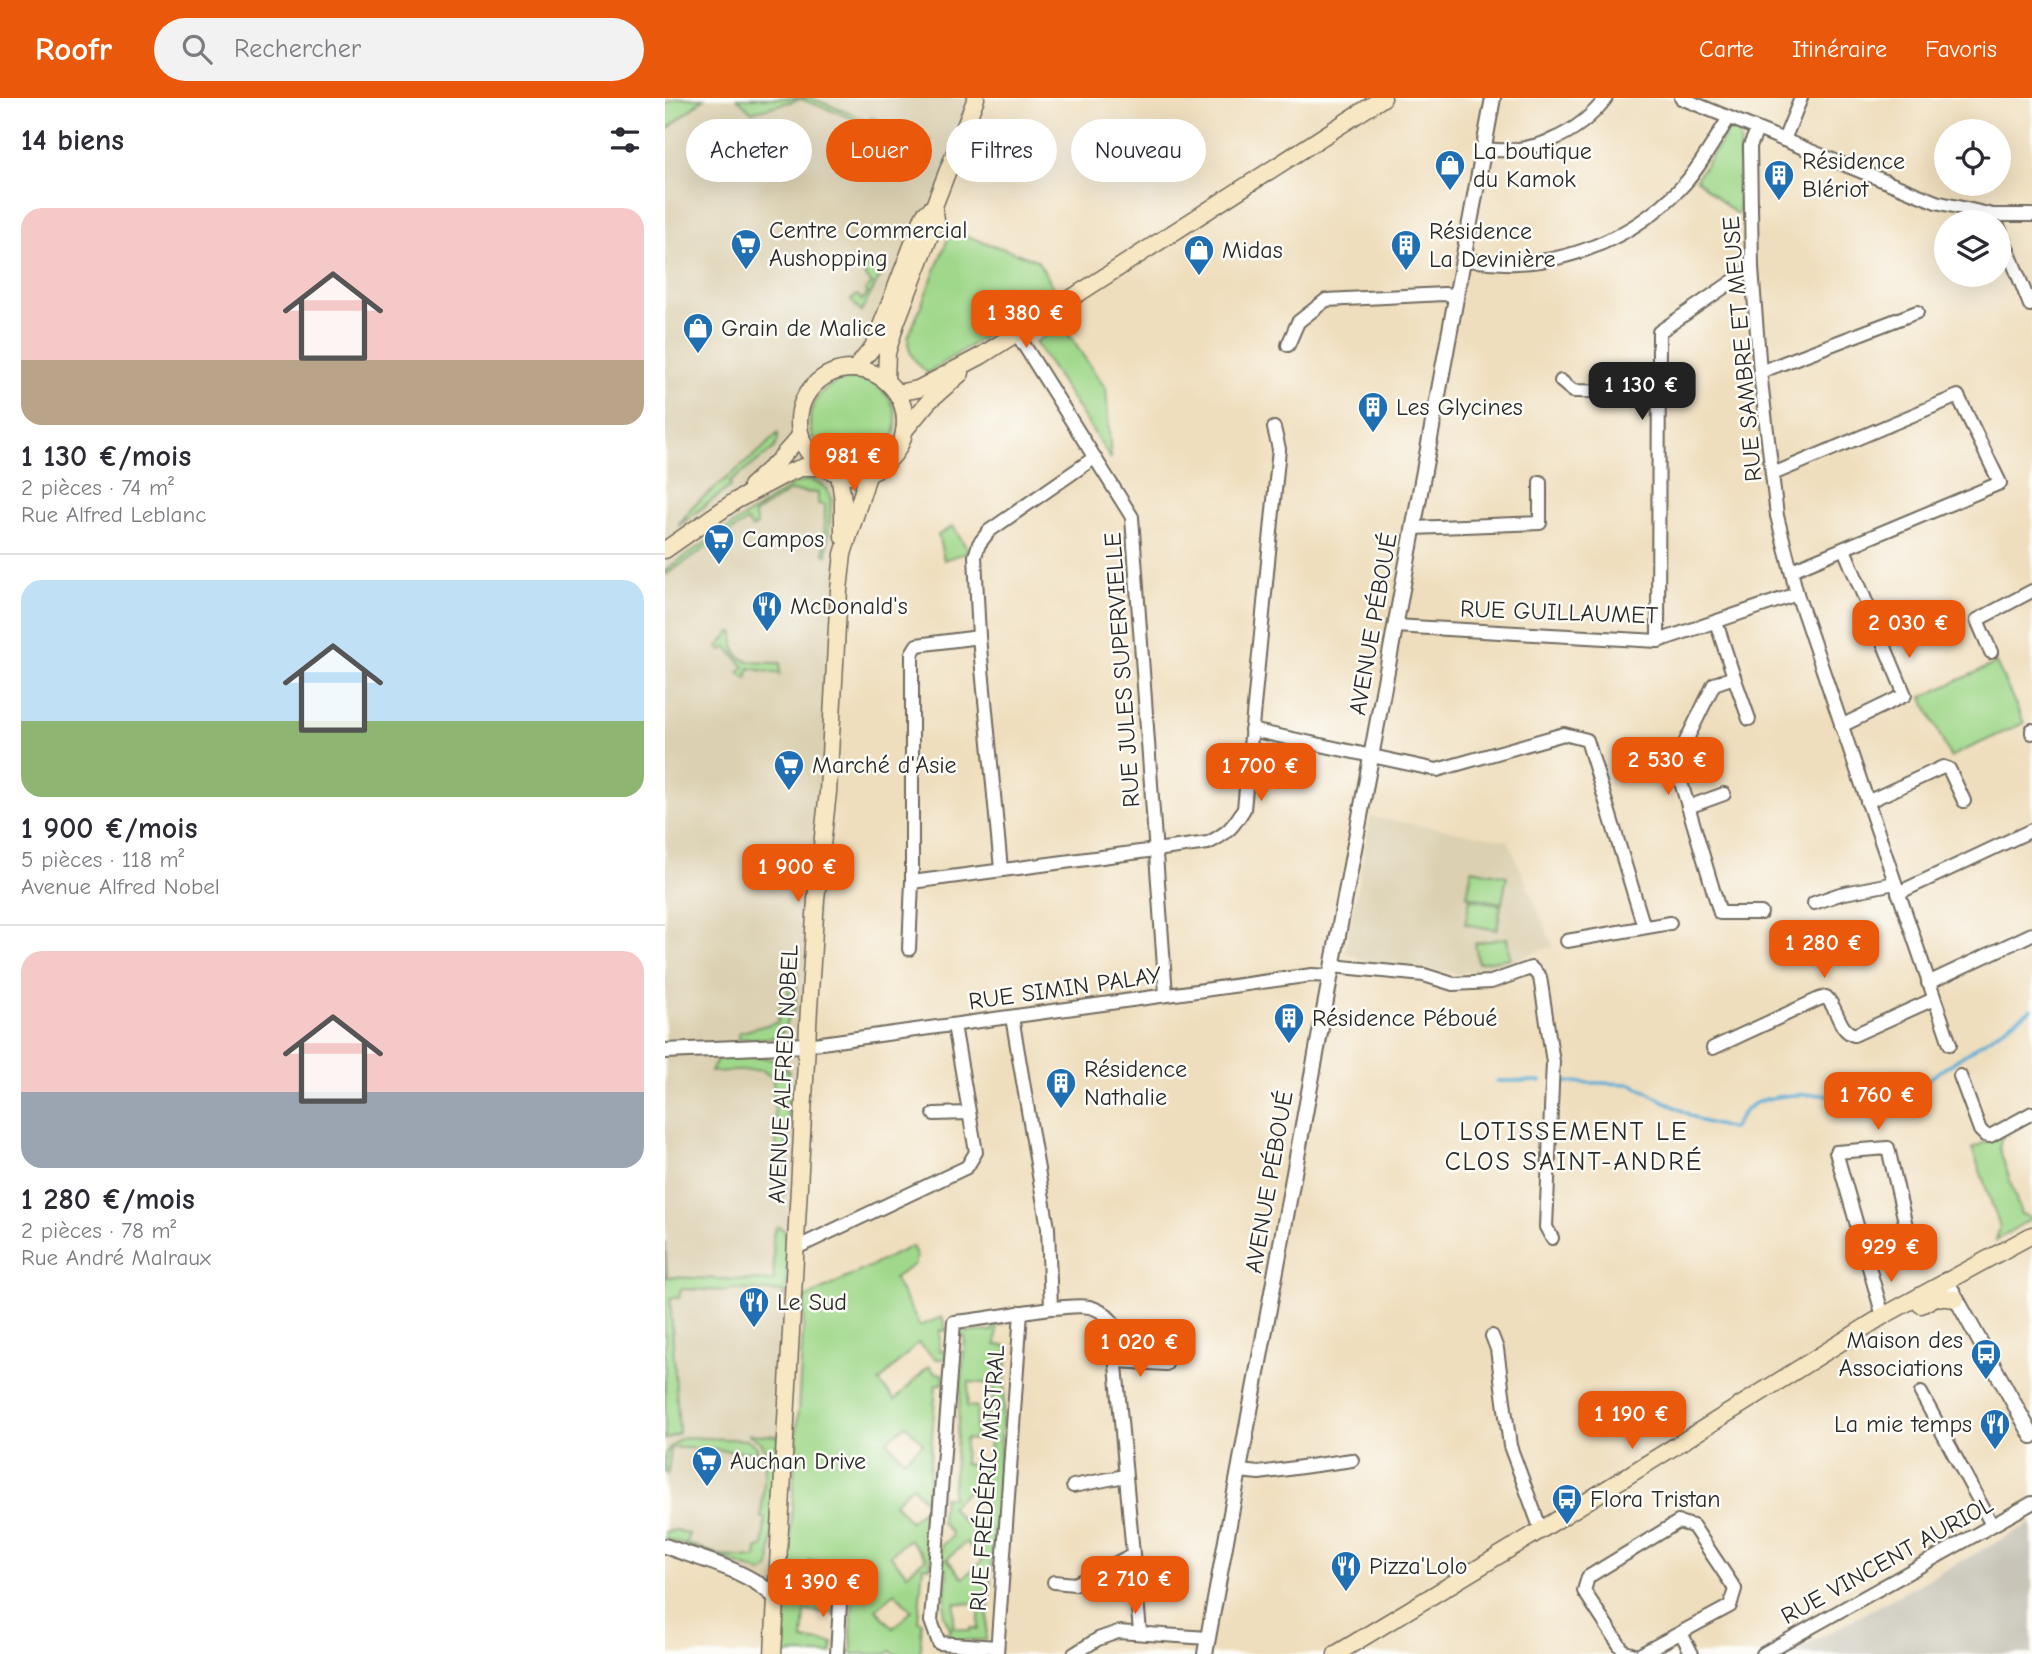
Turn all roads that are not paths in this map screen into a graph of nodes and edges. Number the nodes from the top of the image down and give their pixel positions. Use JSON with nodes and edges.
{"nodes":[{"id":1,"x":976,"y":98,"type":"edge"},
{"id":2,"x":1382,"y":98,"type":"edge"},
{"id":3,"x":1493,"y":98,"type":"edge"},
{"id":4,"x":1606,"y":98,"type":"edge"},
{"id":5,"x":1682,"y":98,"type":"edge"},
{"id":6,"x":1801,"y":98,"type":"edge"},
{"id":7,"x":1729,"y":118,"type":"junction"},
{"id":8,"x":1756,"y":130,"type":"junction"},
{"id":9,"x":1784,"y":140,"type":"junction"},
{"id":10,"x":1484,"y":149,"type":"junction"},
{"id":11,"x":935,"y":206,"type":"junction"},
{"id":12,"x":1966,"y":210,"type":"edge"},
{"id":13,"x":2032,"y":215,"type":"edge"},
{"id":14,"x":2011,"y":217,"type":"edge"},
{"id":15,"x":2011,"y":259,"type":"edge"},
{"id":16,"x":1463,"y":260,"type":"junction"},
{"id":17,"x":1752,"y":268,"type":"junction"},
{"id":18,"x":1456,"y":296,"type":"junction"},
{"id":19,"x":2029,"y":305,"type":"dead end"},
{"id":20,"x":1917,"y":312,"type":"dead end"},
{"id":21,"x":1017,"y":334,"type":"junction"},
{"id":22,"x":1288,"y":345,"type":"dead end"},
{"id":23,"x":981,"y":356,"type":"junction"},
{"id":24,"x":855,"y":369,"type":"junction"},
{"id":25,"x":1760,"y":372,"type":"junction"},
{"id":26,"x":1561,"y":381,"type":"dead end"},
{"id":27,"x":891,"y":387,"type":"junction"},
{"id":28,"x":1659,"y":393,"type":"junction"},
{"id":29,"x":1274,"y":428,"type":"dead end"},
{"id":30,"x":904,"y":431,"type":"junction"},
{"id":31,"x":801,"y":435,"type":"junction"},
{"id":32,"x":1094,"y":458,"type":"junction"},
{"id":33,"x":832,"y":470,"type":"junction"},
{"id":34,"x":869,"y":472,"type":"junction"},
{"id":35,"x":1773,"y":474,"type":"junction"},
{"id":36,"x":1540,"y":482,"type":"dead end"},
{"id":37,"x":735,"y":501,"type":"junction"},
{"id":38,"x":1413,"y":528,"type":"junction"},
{"id":39,"x":1844,"y":549,"type":"junction"},
{"id":40,"x":665,"y":551,"type":"edge"},
{"id":41,"x":843,"y":555,"type":"junction"},
{"id":42,"x":1791,"y":570,"type":"junction"},
{"id":43,"x":2032,"y":591,"type":"edge"},
{"id":44,"x":1797,"y":594,"type":"junction"},
{"id":45,"x":1716,"y":622,"type":"junction"},
{"id":46,"x":1395,"y":625,"type":"junction"},
{"id":47,"x":979,"y":637,"type":"junction"},
{"id":48,"x":1658,"y":641,"type":"junction"},
{"id":49,"x":1991,"y":652,"type":"dead end"},
{"id":50,"x":1734,"y":677,"type":"junction"},
{"id":51,"x":1749,"y":719,"type":"dead end"},
{"id":52,"x":1841,"y":726,"type":"junction"},
{"id":53,"x":1251,"y":730,"type":"junction"},
{"id":54,"x":1371,"y":756,"type":"junction"},
{"id":55,"x":1724,"y":794,"type":"dead end"},
{"id":56,"x":1964,"y":801,"type":"dead end"},
{"id":57,"x":1867,"y":802,"type":"junction"},
{"id":58,"x":1688,"y":807,"type":"junction"},
{"id":59,"x":2032,"y":830,"type":"edge"},
{"id":60,"x":1156,"y":848,"type":"junction"},
{"id":61,"x":1001,"y":869,"type":"junction"},
{"id":62,"x":912,"y":882,"type":"junction"},
{"id":63,"x":1896,"y":888,"type":"junction"},
{"id":64,"x":1814,"y":903,"type":"dead end"},
{"id":65,"x":1761,"y":913,"type":"dead end"},
{"id":66,"x":1670,"y":923,"type":"dead end"},
{"id":67,"x":1644,"y":927,"type":"junction"},
{"id":68,"x":2032,"y":934,"type":"edge"},
{"id":69,"x":1567,"y":941,"type":"dead end"},
{"id":70,"x":909,"y":949,"type":"dead end"},
{"id":71,"x":1331,"y":971,"type":"junction"},
{"id":72,"x":1928,"y":983,"type":"junction"},
{"id":73,"x":1166,"y":995,"type":"junction"},
{"id":74,"x":1934,"y":999,"type":"junction"},
{"id":75,"x":1012,"y":1017,"type":"junction"},
{"id":76,"x":954,"y":1025,"type":"junction"},
{"id":77,"x":1950,"y":1044,"type":"dead end"},
{"id":78,"x":807,"y":1045,"type":"junction"},
{"id":79,"x":1713,"y":1048,"type":"dead end"},
{"id":80,"x":665,"y":1051,"type":"edge"},
{"id":81,"x":1960,"y":1076,"type":"dead end"},
{"id":82,"x":969,"y":1113,"type":"junction"},
{"id":83,"x":2032,"y":1113,"type":"edge"},
{"id":84,"x":934,"y":1114,"type":"dead end"},
{"id":85,"x":2032,"y":1235,"type":"edge"},
{"id":86,"x":1552,"y":1238,"type":"dead end"},
{"id":87,"x":796,"y":1248,"type":"junction"},
{"id":88,"x":1867,"y":1261,"type":"junction"},
{"id":89,"x":1946,"y":1280,"type":"junction"},
{"id":90,"x":1956,"y":1299,"type":"junction"},
{"id":91,"x":1051,"y":1308,"type":"junction"},
{"id":92,"x":1021,"y":1312,"type":"junction"},
{"id":93,"x":1883,"y":1316,"type":"junction"},
{"id":94,"x":1492,"y":1336,"type":"dead end"},
{"id":95,"x":1117,"y":1361,"type":"junction"},
{"id":96,"x":1166,"y":1364,"type":"dead end"},
{"id":97,"x":1921,"y":1393,"type":"dead end"},
{"id":98,"x":2031,"y":1430,"type":"edge"},
{"id":99,"x":1352,"y":1460,"type":"dead end"},
{"id":100,"x":1239,"y":1471,"type":"junction"},
{"id":101,"x":1125,"y":1476,"type":"junction"},
{"id":102,"x":1073,"y":1486,"type":"dead end"},
{"id":103,"x":2032,"y":1503,"type":"edge"},
{"id":104,"x":1992,"y":1525,"type":"junction"},
{"id":105,"x":1541,"y":1530,"type":"junction"},
{"id":106,"x":665,"y":1546,"type":"edge"},
{"id":107,"x":1132,"y":1555,"type":"junction"},
{"id":108,"x":1054,"y":1582,"type":"dead end"},
{"id":109,"x":841,"y":1587,"type":"dead end"},
{"id":110,"x":775,"y":1597,"type":"junction"},
{"id":111,"x":1140,"y":1632,"type":"junction"},
{"id":112,"x":1681,"y":1633,"type":"junction"},
{"id":113,"x":1208,"y":1638,"type":"junction"},
{"id":114,"x":936,"y":1649,"type":"edge"},
{"id":115,"x":997,"y":1651,"type":"edge"},
{"id":116,"x":773,"y":1654,"type":"edge"},
{"id":117,"x":837,"y":1654,"type":"edge"},
{"id":118,"x":1074,"y":1654,"type":"edge"},
{"id":119,"x":1205,"y":1654,"type":"edge"},
{"id":120,"x":1336,"y":1654,"type":"edge"},
{"id":121,"x":1632,"y":1654,"type":"edge"},
{"id":122,"x":1641,"y":1654,"type":"edge"},
{"id":123,"x":1692,"y":1654,"type":"edge"},
{"id":124,"x":1763,"y":1654,"type":"edge"}],
"edges":[{"from":1,"to":11,"type":"main road"},
{"from":2,"to":21,"type":"main road"},
{"from":3,"to":10,"type":"street","name":"AVENUE PÉBOUÉ"},
{"from":4,"to":10,"type":"street"},
{"from":5,"to":7,"type":"street"},
{"from":6,"to":9,"type":"street"},
{"from":7,"to":8,"type":"street"},
{"from":7,"to":16,"type":"street"},
{"from":8,"to":9,"type":"street"},
{"from":8,"to":17,"type":"street","name":"RUE SAMBRE ET MEUSE"},
{"from":9,"to":12,"type":"street"},
{"from":10,"to":16,"type":"street","name":"AVENUE PÉBOUÉ"},
{"from":11,"to":24,"type":"main road"},
{"from":11,"to":27,"type":"main road"},
{"from":13,"to":14,"type":"street"},
{"from":15,"to":19,"type":"street"},
{"from":16,"to":18,"type":"street","name":"AVENUE PÉBOUÉ"},
{"from":17,"to":25,"type":"street","name":"RUE SAMBRE ET MEUSE"},
{"from":17,"to":28,"type":"street"},
{"from":18,"to":22,"type":"street"},
{"from":18,"to":38,"type":"street","name":"AVENUE PÉBOUÉ"},
{"from":20,"to":25,"type":"street"},
{"from":21,"to":23,"type":"main road"},
{"from":21,"to":32,"type":"street","name":"RUE JULES SUPERVIELLE"},
{"from":23,"to":27,"type":"main road"},
{"from":23,"to":30,"type":"main road"},
{"from":24,"to":27,"type":"main road"},
{"from":24,"to":31,"type":"main road"},
{"from":25,"to":35,"type":"street","name":"RUE SAMBRE ET MEUSE"},
{"from":26,"to":28,"type":"street"},
{"from":27,"to":30,"type":"main road"},
{"from":28,"to":48,"type":"street"},
{"from":29,"to":53,"type":"street"},
{"from":30,"to":34,"type":"main road"},
{"from":31,"to":33,"type":"main road"},
{"from":31,"to":37,"type":"main road"},
{"from":32,"to":47,"type":"street"},
{"from":32,"to":60,"type":"street","name":"RUE JULES SUPERVIELLE"},
{"from":33,"to":34,"type":"main road"},
{"from":33,"to":37,"type":"main road"},
{"from":33,"to":41,"type":"main road","name":"AVENUE ALFRED NOBEL"},
{"from":34,"to":41,"type":"main road","name":"AVENUE ALFRED NOBEL"},
{"from":35,"to":39,"type":"street"},
{"from":35,"to":42,"type":"street","name":"RUE SAMBRE ET MEUSE"},
{"from":36,"to":38,"type":"street"},
{"from":37,"to":40,"type":"main road"},
{"from":38,"to":46,"type":"street","name":"AVENUE PÉBOUÉ"},
{"from":39,"to":42,"type":"street"},
{"from":39,"to":52,"type":"street"},
{"from":41,"to":78,"type":"main road","name":"AVENUE ALFRED NOBEL"},
{"from":42,"to":44,"type":"street","name":"RUE SAMBRE ET MEUSE"},
{"from":43,"to":49,"type":"street"},
{"from":44,"to":45,"type":"street","name":"RUE GUILLAUMET"},
{"from":44,"to":52,"type":"street","name":"RUE SAMBRE ET MEUSE"},
{"from":45,"to":48,"type":"street","name":"RUE GUILLAUMET"},
{"from":45,"to":50,"type":"street"},
{"from":46,"to":48,"type":"street","name":"RUE GUILLAUMET"},
{"from":46,"to":54,"type":"street","name":"AVENUE PÉBOUÉ"},
{"from":47,"to":61,"type":"street"},
{"from":47,"to":62,"type":"street"},
{"from":50,"to":51,"type":"street"},
{"from":50,"to":58,"type":"street"},
{"from":52,"to":57,"type":"street","name":"RUE SAMBRE ET MEUSE"},
{"from":53,"to":54,"type":"street"},
{"from":53,"to":60,"type":"street"},
{"from":54,"to":67,"type":"street"},
{"from":54,"to":71,"type":"street","name":"AVENUE PÉBOUÉ"},
{"from":55,"to":58,"type":"street"},
{"from":56,"to":57,"type":"street"},
{"from":57,"to":63,"type":"street","name":"RUE SAMBRE ET MEUSE"},
{"from":58,"to":65,"type":"street"},
{"from":59,"to":63,"type":"street"},
{"from":60,"to":61,"type":"street"},
{"from":60,"to":73,"type":"street","name":"RUE JULES SUPERVIELLE"},
{"from":61,"to":62,"type":"street"},
{"from":62,"to":70,"type":"street"},
{"from":63,"to":64,"type":"street"},
{"from":63,"to":72,"type":"street","name":"RUE SAMBRE ET MEUSE"},
{"from":66,"to":67,"type":"street"},
{"from":67,"to":69,"type":"street"},
{"from":68,"to":72,"type":"street"},
{"from":71,"to":73,"type":"street","name":"RUE SIMIN PALAY"},
{"from":71,"to":86,"type":"street","name":"RUE SIMIN PALAY"},
{"from":71,"to":100,"type":"street","name":"AVENUE PÉBOUÉ"},
{"from":72,"to":74,"type":"street","name":"RUE SAMBRE ET MEUSE"},
{"from":73,"to":75,"type":"street","name":"RUE SIMIN PALAY"},
{"from":74,"to":77,"type":"street","name":"RUE SAMBRE ET MEUSE"},
{"from":74,"to":79,"type":"street"},
{"from":75,"to":76,"type":"street","name":"RUE SIMIN PALAY"},
{"from":75,"to":91,"type":"street"},
{"from":76,"to":78,"type":"street","name":"RUE SIMIN PALAY"},
{"from":76,"to":82,"type":"street"},
{"from":78,"to":80,"type":"street"},
{"from":78,"to":87,"type":"main road","name":"AVENUE ALFRED NOBEL"},
{"from":81,"to":83,"type":"street"},
{"from":82,"to":84,"type":"street"},
{"from":82,"to":87,"type":"street"},
{"from":85,"to":89,"type":"main road"},
{"from":87,"to":110,"type":"main road","name":"AVENUE ALFRED NOBEL"},
{"from":88,"to":88,"type":"street"},
{"from":88,"to":93,"type":"street"},
{"from":89,"to":90,"type":"street"},
{"from":89,"to":93,"type":"main road"},
{"from":90,"to":93,"type":"main road"},
{"from":90,"to":98,"type":"street"},
{"from":91,"to":92,"type":"street","name":"RUE FRÉDÉRIC MISTRAL"},
{"from":91,"to":95,"type":"street","name":"RUE FRÉDÉRIC MISTRAL"},
{"from":92,"to":114,"type":"street","name":"RUE FRÉDÉRIC MISTRAL"},
{"from":92,"to":115,"type":"street","name":"RUE FRÉDÉRIC MISTRAL"},
{"from":93,"to":105,"type":"main road"},
{"from":94,"to":105,"type":"street"},
{"from":95,"to":96,"type":"street"},
{"from":95,"to":101,"type":"street","name":"RUE FRÉDÉRIC MISTRAL"},
{"from":97,"to":104,"type":"street"},
{"from":99,"to":100,"type":"street"},
{"from":100,"to":113,"type":"street","name":"AVENUE PÉBOUÉ"},
{"from":101,"to":102,"type":"street"},
{"from":101,"to":107,"type":"street","name":"RUE FRÉDÉRIC MISTRAL"},
{"from":103,"to":104,"type":"street","name":"RUE VINCENT AURIOL"},
{"from":104,"to":124,"type":"street","name":"RUE VINCENT AURIOL"},
{"from":105,"to":120,"type":"main road"},
{"from":106,"to":110,"type":"street"},
{"from":107,"to":108,"type":"street"},
{"from":107,"to":111,"type":"street","name":"RUE FRÉDÉRIC MISTRAL"},
{"from":109,"to":117,"type":"street"},
{"from":110,"to":116,"type":"main road","name":"AVENUE ALFRED NOBEL"},
{"from":111,"to":113,"type":"street"},
{"from":111,"to":118,"type":"street"},
{"from":112,"to":121,"type":"street"},
{"from":112,"to":122,"type":"street"},
{"from":112,"to":123,"type":"street"},
{"from":113,"to":119,"type":"street","name":"AVENUE PÉBOUÉ"},
{"from":114,"to":115,"type":"street","name":"RUE FRÉDÉRIC MISTRAL"}]}
